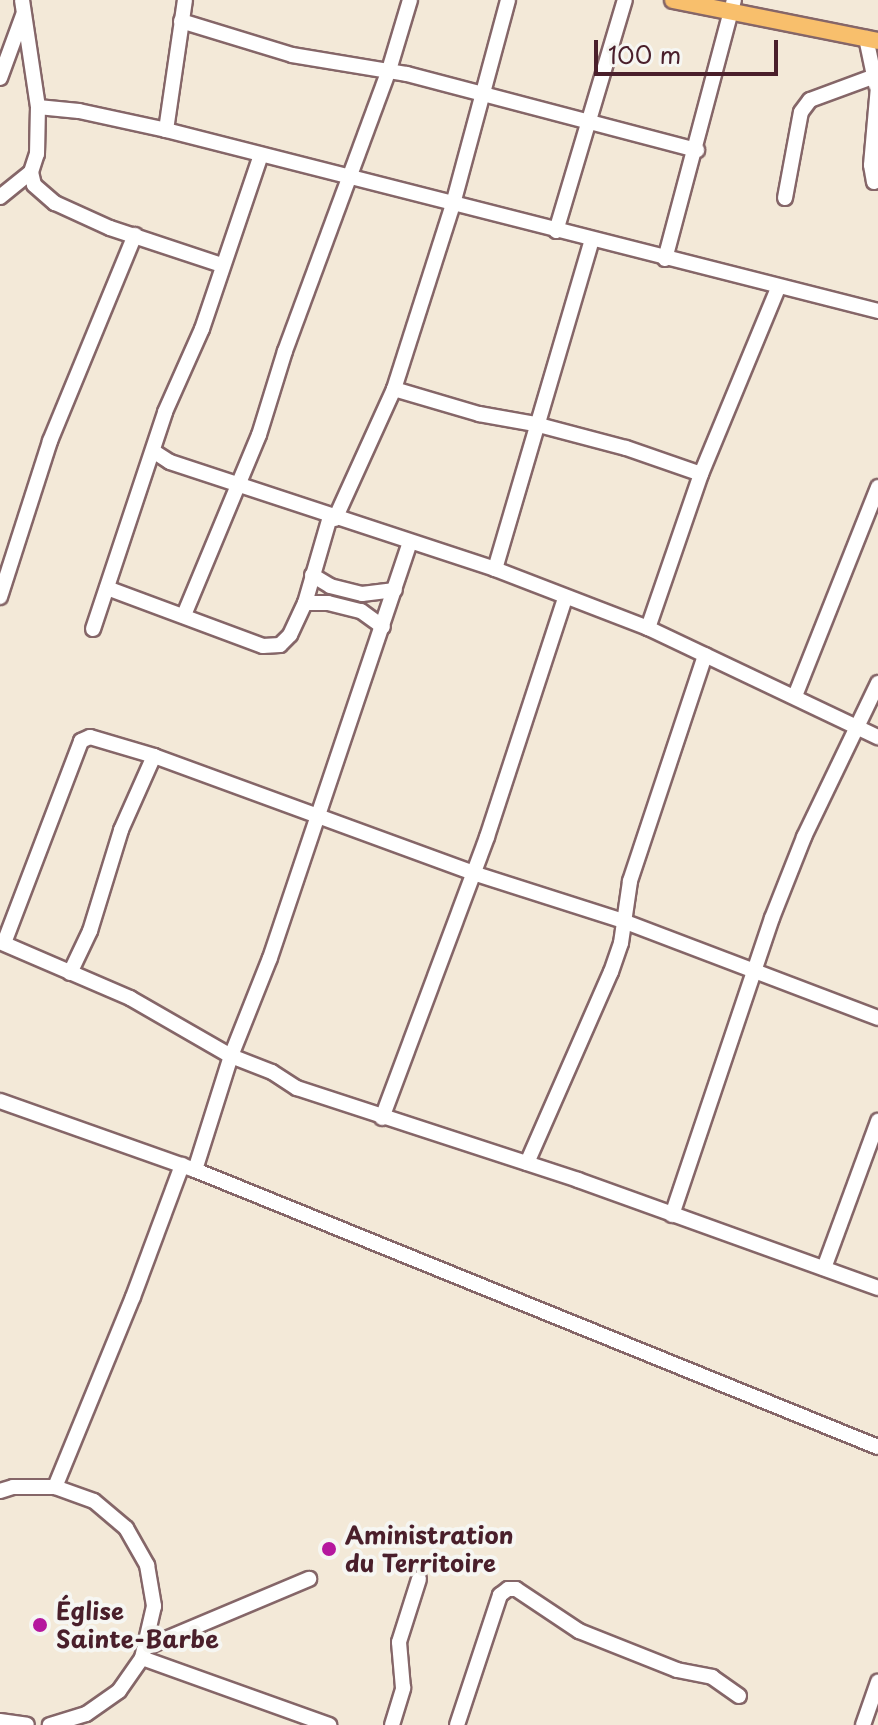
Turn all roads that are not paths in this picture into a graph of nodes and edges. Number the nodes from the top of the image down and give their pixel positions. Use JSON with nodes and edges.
{"nodes":[{"id":1,"x":185,"y":0,"type":"edge"},
{"id":2,"x":410,"y":0,"type":"edge"},
{"id":3,"x":508,"y":0,"type":"edge"},
{"id":4,"x":625,"y":0,"type":"edge"},
{"id":5,"x":673,"y":0,"type":"edge"},
{"id":6,"x":23,"y":6,"type":"edge"},
{"id":7,"x":733,"y":7,"type":"edge"},
{"id":8,"x":181,"y":21,"type":"junction"},
{"id":9,"x":872,"y":40,"type":"edge"},
{"id":10,"x":389,"y":70,"type":"junction"},
{"id":11,"x":0,"y":78,"type":"edge"},
{"id":12,"x":877,"y":84,"type":"edge"},
{"id":13,"x":480,"y":94,"type":"junction"},
{"id":14,"x":38,"y":107,"type":"junction"},
{"id":15,"x":590,"y":122,"type":"junction"},
{"id":16,"x":166,"y":130,"type":"junction"},
{"id":17,"x":697,"y":150,"type":"junction"},
{"id":18,"x":261,"y":155,"type":"junction"},
{"id":19,"x":31,"y":172,"type":"junction"},
{"id":20,"x":352,"y":178,"type":"junction"},
{"id":21,"x":874,"y":182,"type":"dead end"},
{"id":22,"x":0,"y":197,"type":"edge"},
{"id":23,"x":785,"y":198,"type":"dead end"},
{"id":24,"x":453,"y":204,"type":"junction"},
{"id":25,"x":556,"y":231,"type":"junction"},
{"id":26,"x":135,"y":235,"type":"junction"},
{"id":27,"x":592,"y":240,"type":"junction"},
{"id":28,"x":665,"y":259,"type":"junction"},
{"id":29,"x":222,"y":265,"type":"junction"},
{"id":30,"x":778,"y":288,"type":"junction"},
{"id":31,"x":878,"y":311,"type":"edge"},
{"id":32,"x":394,"y":389,"type":"junction"},
{"id":33,"x":535,"y":424,"type":"junction"},
{"id":34,"x":153,"y":451,"type":"junction"},
{"id":35,"x":701,"y":474,"type":"junction"},
{"id":36,"x":237,"y":483,"type":"junction"},
{"id":37,"x":878,"y":487,"type":"edge"},
{"id":38,"x":874,"y":508,"type":"edge"},
{"id":39,"x":333,"y":518,"type":"junction"},
{"id":40,"x":410,"y":543,"type":"junction"},
{"id":41,"x":495,"y":569,"type":"junction"},
{"id":42,"x":312,"y":575,"type":"junction"},
{"id":43,"x":107,"y":588,"type":"junction"},
{"id":44,"x":395,"y":590,"type":"junction"},
{"id":45,"x":0,"y":597,"type":"edge"},
{"id":46,"x":565,"y":599,"type":"junction"},
{"id":47,"x":305,"y":603,"type":"junction"},
{"id":48,"x":184,"y":615,"type":"junction"},
{"id":49,"x":383,"y":627,"type":"junction"},
{"id":50,"x":648,"y":628,"type":"junction"},
{"id":51,"x":93,"y":629,"type":"dead end"},
{"id":52,"x":705,"y":655,"type":"junction"},
{"id":53,"x":878,"y":683,"type":"edge"},
{"id":54,"x":795,"y":696,"type":"junction"},
{"id":55,"x":855,"y":725,"type":"junction"},
{"id":56,"x":878,"y":737,"type":"edge"},
{"id":57,"x":154,"y":756,"type":"junction"},
{"id":58,"x":317,"y":816,"type":"junction"},
{"id":59,"x":473,"y":873,"type":"junction"},
{"id":60,"x":623,"y":921,"type":"junction"},
{"id":61,"x":2,"y":942,"type":"edge"},
{"id":62,"x":70,"y":973,"type":"junction"},
{"id":63,"x":753,"y":973,"type":"junction"},
{"id":64,"x":878,"y":1018,"type":"edge"},
{"id":65,"x":231,"y":1056,"type":"junction"},
{"id":66,"x":0,"y":1101,"type":"edge"},
{"id":67,"x":382,"y":1118,"type":"junction"},
{"id":68,"x":878,"y":1121,"type":"edge"},
{"id":69,"x":527,"y":1163,"type":"junction"},
{"id":70,"x":188,"y":1168,"type":"junction"},
{"id":71,"x":672,"y":1215,"type":"junction"},
{"id":72,"x":824,"y":1268,"type":"junction"},
{"id":73,"x":878,"y":1288,"type":"edge"},
{"id":74,"x":878,"y":1447,"type":"edge"},
{"id":75,"x":55,"y":1487,"type":"junction"},
{"id":76,"x":0,"y":1491,"type":"edge"},
{"id":77,"x":309,"y":1579,"type":"dead end"},
{"id":78,"x":419,"y":1579,"type":"dead end"},
{"id":79,"x":144,"y":1652,"type":"junction"},
{"id":80,"x":878,"y":1682,"type":"edge"},
{"id":81,"x":739,"y":1696,"type":"dead end"},
{"id":82,"x":0,"y":1721,"type":"edge"},
{"id":83,"x":27,"y":1725,"type":"edge"},
{"id":84,"x":50,"y":1725,"type":"edge"},
{"id":85,"x":329,"y":1725,"type":"edge"},
{"id":86,"x":392,"y":1725,"type":"edge"},
{"id":87,"x":457,"y":1725,"type":"edge"},
{"id":88,"x":863,"y":1725,"type":"edge"}],
"edges":[{"from":1,"to":8,"type":"street"},
{"from":2,"to":10,"type":"street"},
{"from":3,"to":13,"type":"street"},
{"from":4,"to":15,"type":"street"},
{"from":5,"to":7,"type":"main road"},
{"from":6,"to":11,"type":"street"},
{"from":6,"to":14,"type":"street"},
{"from":7,"to":9,"type":"main road"},
{"from":7,"to":17,"type":"street"},
{"from":8,"to":10,"type":"street"},
{"from":8,"to":16,"type":"street"},
{"from":9,"to":12,"type":"street"},
{"from":10,"to":13,"type":"street"},
{"from":10,"to":20,"type":"street"},
{"from":12,"to":21,"type":"street"},
{"from":12,"to":23,"type":"street"},
{"from":13,"to":15,"type":"street"},
{"from":13,"to":24,"type":"street"},
{"from":14,"to":16,"type":"street"},
{"from":14,"to":19,"type":"street"},
{"from":15,"to":17,"type":"street"},
{"from":15,"to":25,"type":"street"},
{"from":16,"to":18,"type":"street"},
{"from":17,"to":28,"type":"street"},
{"from":18,"to":20,"type":"street"},
{"from":18,"to":29,"type":"street"},
{"from":19,"to":22,"type":"street"},
{"from":19,"to":26,"type":"street"},
{"from":20,"to":24,"type":"street"},
{"from":20,"to":36,"type":"street"},
{"from":24,"to":25,"type":"street"},
{"from":24,"to":32,"type":"street"},
{"from":25,"to":27,"type":"street"},
{"from":26,"to":29,"type":"street"},
{"from":26,"to":45,"type":"street"},
{"from":27,"to":28,"type":"street"},
{"from":27,"to":33,"type":"street"},
{"from":28,"to":30,"type":"street"},
{"from":29,"to":34,"type":"street"},
{"from":30,"to":31,"type":"street"},
{"from":30,"to":35,"type":"street"},
{"from":32,"to":33,"type":"street"},
{"from":32,"to":39,"type":"street"},
{"from":33,"to":35,"type":"street"},
{"from":33,"to":41,"type":"street"},
{"from":34,"to":36,"type":"street"},
{"from":34,"to":43,"type":"street"},
{"from":35,"to":50,"type":"street"},
{"from":36,"to":39,"type":"street"},
{"from":36,"to":48,"type":"street"},
{"from":37,"to":38,"type":"street"},
{"from":38,"to":54,"type":"street"},
{"from":39,"to":40,"type":"street"},
{"from":39,"to":42,"type":"street"},
{"from":40,"to":41,"type":"street"},
{"from":40,"to":44,"type":"street"},
{"from":41,"to":46,"type":"street"},
{"from":42,"to":44,"type":"street"},
{"from":42,"to":47,"type":"street"},
{"from":43,"to":48,"type":"street"},
{"from":43,"to":51,"type":"street"},
{"from":44,"to":49,"type":"street"},
{"from":46,"to":50,"type":"street"},
{"from":46,"to":59,"type":"street"},
{"from":47,"to":48,"type":"street"},
{"from":47,"to":49,"type":"street"},
{"from":49,"to":58,"type":"street"},
{"from":50,"to":52,"type":"street"},
{"from":52,"to":54,"type":"street"},
{"from":52,"to":60,"type":"street"},
{"from":53,"to":55,"type":"street"},
{"from":54,"to":55,"type":"street"},
{"from":55,"to":56,"type":"street"},
{"from":55,"to":63,"type":"street"},
{"from":57,"to":58,"type":"street"},
{"from":57,"to":61,"type":"street"},
{"from":57,"to":62,"type":"street"},
{"from":58,"to":59,"type":"street"},
{"from":58,"to":65,"type":"street"},
{"from":59,"to":60,"type":"street"},
{"from":59,"to":67,"type":"street"},
{"from":60,"to":63,"type":"street"},
{"from":60,"to":69,"type":"street"},
{"from":61,"to":62,"type":"street"},
{"from":62,"to":65,"type":"street"},
{"from":63,"to":64,"type":"street"},
{"from":63,"to":71,"type":"street"},
{"from":65,"to":67,"type":"street"},
{"from":65,"to":70,"type":"street"},
{"from":66,"to":70,"type":"street"},
{"from":67,"to":69,"type":"street"},
{"from":68,"to":72,"type":"street"},
{"from":69,"to":71,"type":"street"},
{"from":70,"to":74,"type":"street"},
{"from":70,"to":75,"type":"street"},
{"from":71,"to":72,"type":"street"},
{"from":72,"to":73,"type":"street"},
{"from":75,"to":76,"type":"street"},
{"from":75,"to":79,"type":"street"},
{"from":77,"to":79,"type":"street"},
{"from":78,"to":86,"type":"street"},
{"from":79,"to":84,"type":"street"},
{"from":79,"to":85,"type":"street"},
{"from":80,"to":88,"type":"street"},
{"from":81,"to":87,"type":"street"},
{"from":82,"to":83,"type":"street"}]}
